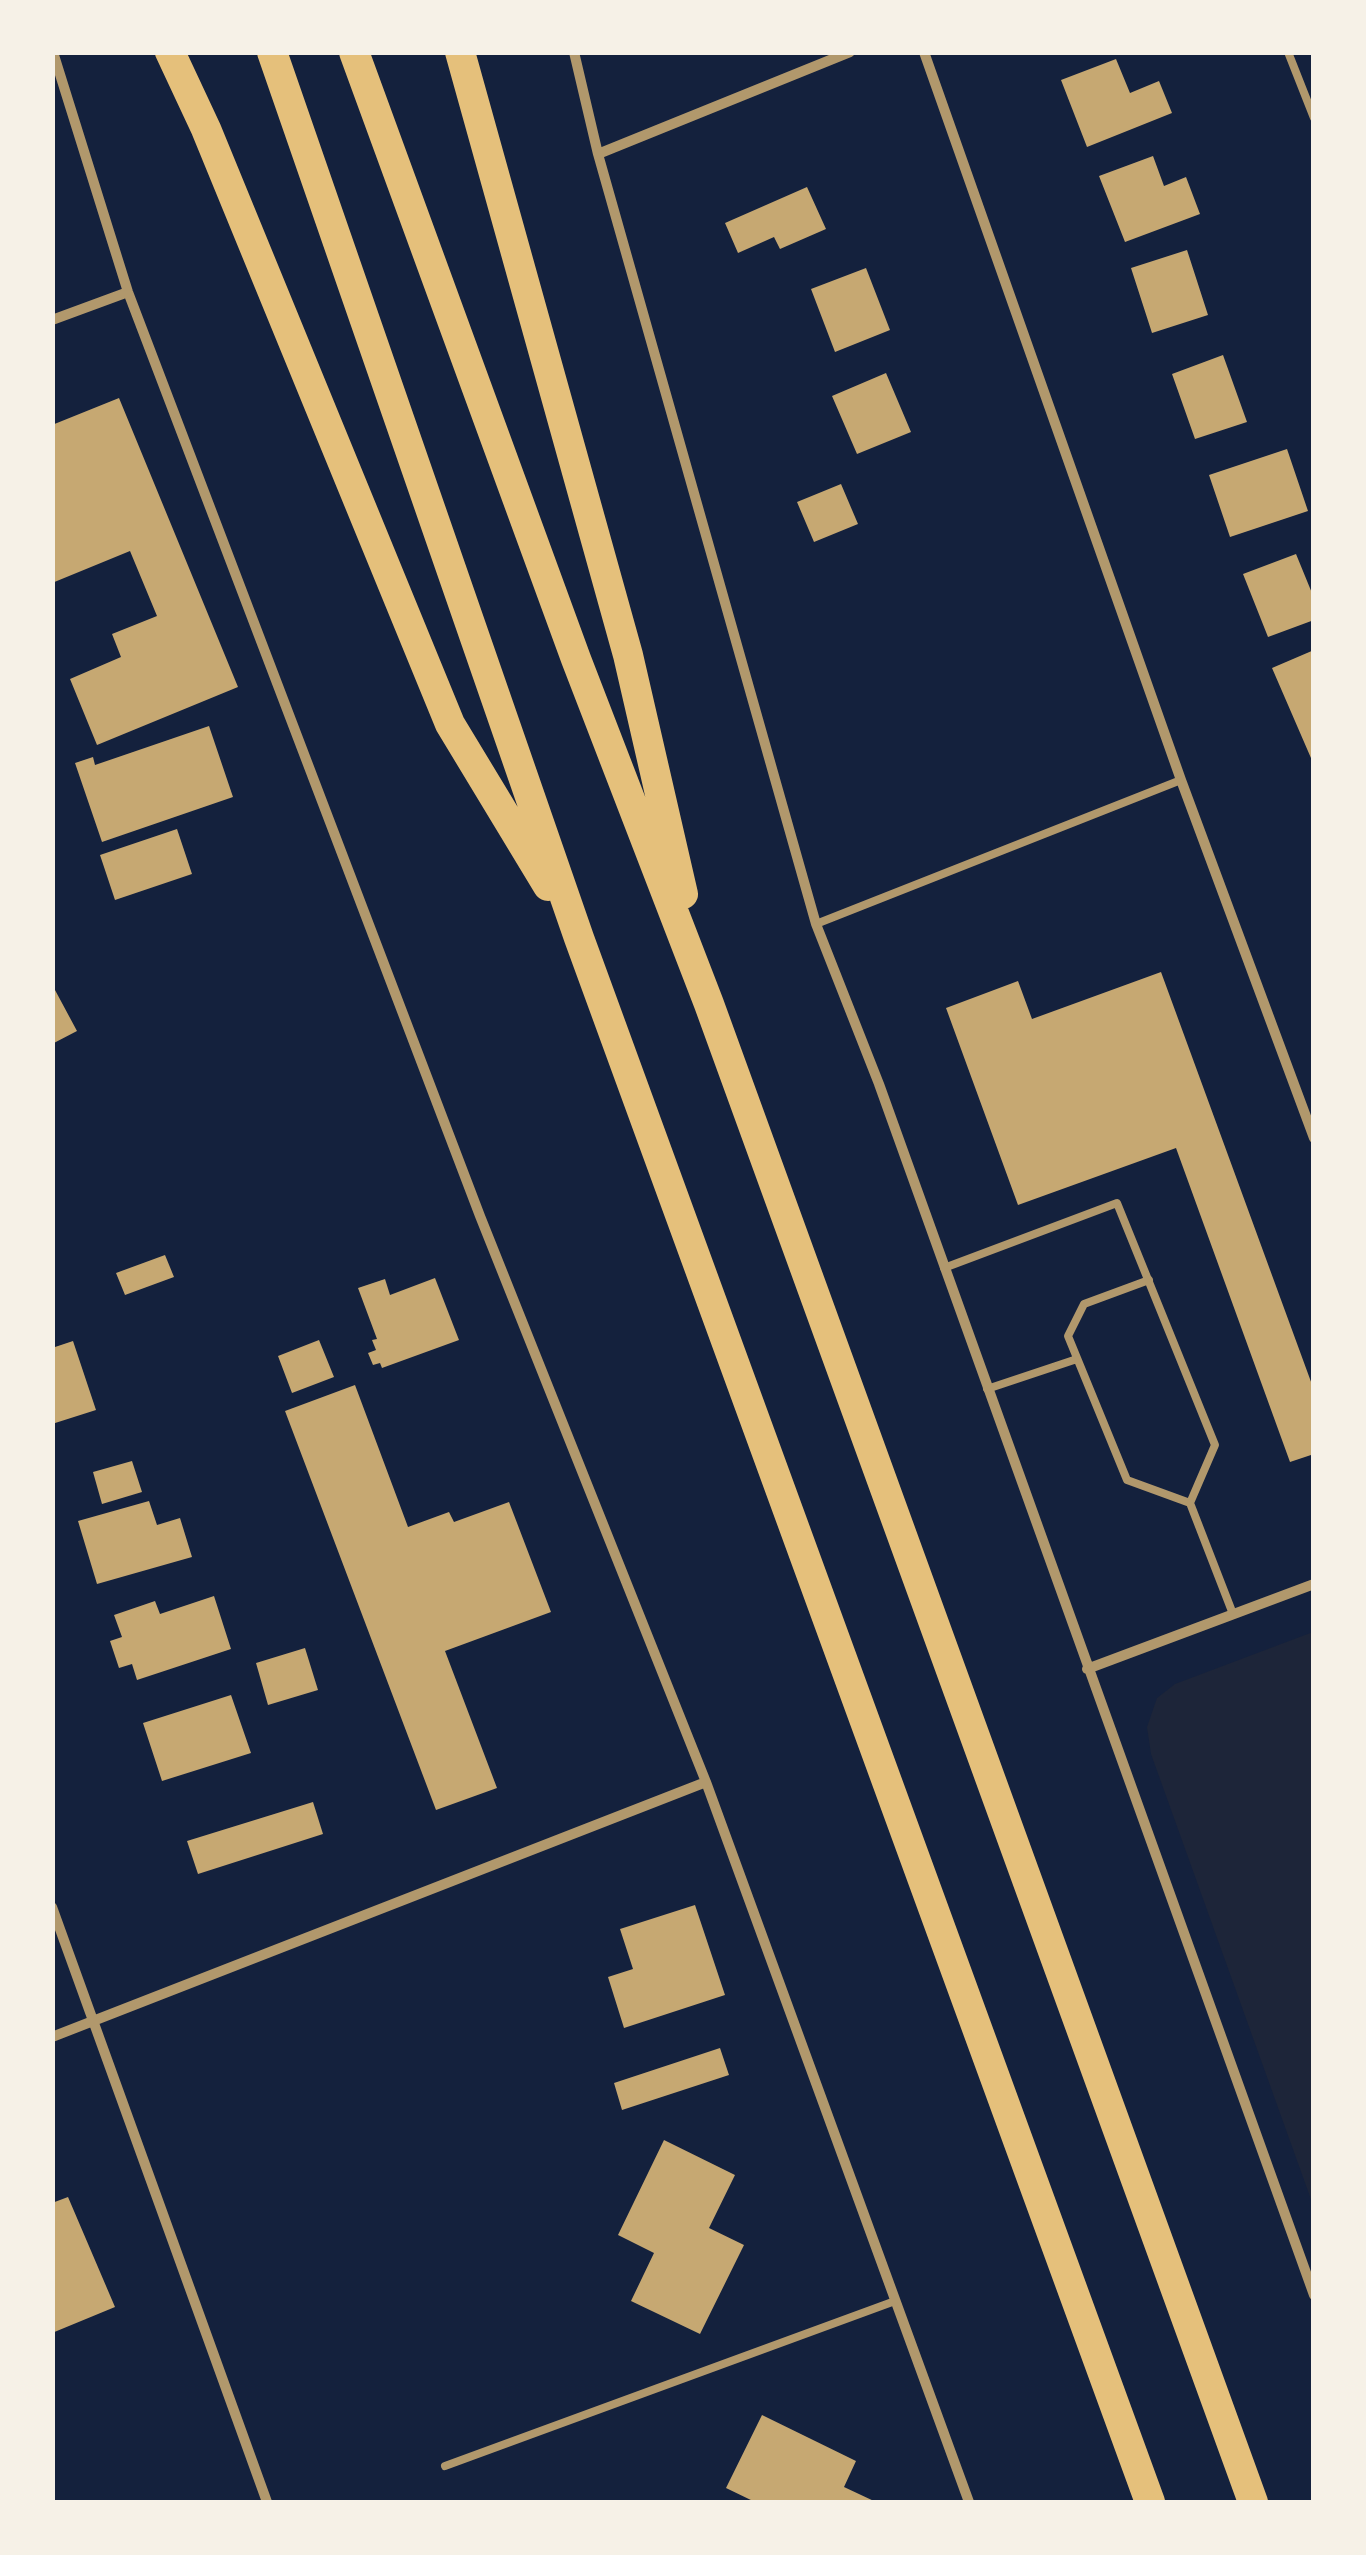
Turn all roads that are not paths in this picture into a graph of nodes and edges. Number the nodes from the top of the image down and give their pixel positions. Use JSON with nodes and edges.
{"nodes":[{"id":1,"x":53,"y":52,"type":"edge"},
{"id":2,"x":170,"y":52,"type":"edge"},
{"id":3,"x":272,"y":52,"type":"edge"},
{"id":4,"x":354,"y":52,"type":"edge"},
{"id":5,"x":460,"y":52,"type":"edge"},
{"id":6,"x":574,"y":52,"type":"edge"},
{"id":7,"x":850,"y":52,"type":"edge"},
{"id":8,"x":924,"y":52,"type":"edge"},
{"id":9,"x":1288,"y":52,"type":"edge"},
{"id":10,"x":1314,"y":118,"type":"edge"},
{"id":11,"x":598,"y":154,"type":"junction"},
{"id":12,"x":128,"y":292,"type":"junction"},
{"id":13,"x":52,"y":320,"type":"edge"},
{"id":14,"x":1181,"y":780,"type":"junction"},
{"id":15,"x":816,"y":924,"type":"junction"},
{"id":16,"x":579,"y":938,"type":"junction"},
{"id":17,"x":709,"y":1004,"type":"junction"},
{"id":18,"x":1314,"y":1138,"type":"edge"},
{"id":19,"x":944,"y":1268,"type":"junction"},
{"id":20,"x":1148,"y":1280,"type":"junction"},
{"id":21,"x":1077,"y":1359,"type":"junction"},
{"id":22,"x":987,"y":1389,"type":"junction"},
{"id":23,"x":1190,"y":1503,"type":"junction"},
{"id":24,"x":1314,"y":1584,"type":"edge"},
{"id":25,"x":1233,"y":1614,"type":"junction"},
{"id":26,"x":1087,"y":1670,"type":"junction"},
{"id":27,"x":706,"y":1782,"type":"junction"},
{"id":28,"x":52,"y":1907,"type":"edge"},
{"id":29,"x":94,"y":2021,"type":"junction"},
{"id":30,"x":52,"y":2037,"type":"edge"},
{"id":31,"x":1314,"y":2296,"type":"edge"},
{"id":32,"x":896,"y":2301,"type":"junction"},
{"id":33,"x":445,"y":2466,"type":"dead end"},
{"id":34,"x":267,"y":2502,"type":"edge"},
{"id":35,"x":969,"y":2502,"type":"edge"},
{"id":36,"x":1150,"y":2502,"type":"edge"},
{"id":37,"x":1253,"y":2502,"type":"edge"}],
"edges":[{"from":1,"to":12,"type":"street"},
{"from":2,"to":16,"type":"highway"},
{"from":3,"to":16,"type":"highway"},
{"from":4,"to":17,"type":"highway"},
{"from":5,"to":17,"type":"highway"},
{"from":6,"to":11,"type":"street"},
{"from":7,"to":11,"type":"street"},
{"from":8,"to":14,"type":"street"},
{"from":9,"to":10,"type":"lane"},
{"from":11,"to":15,"type":"street"},
{"from":12,"to":13,"type":"street"},
{"from":12,"to":27,"type":"street"},
{"from":14,"to":15,"type":"lane"},
{"from":14,"to":18,"type":"street"},
{"from":15,"to":19,"type":"street"},
{"from":16,"to":36,"type":"highway"},
{"from":17,"to":37,"type":"highway"},
{"from":19,"to":20,"type":"lane"},
{"from":19,"to":22,"type":"street"},
{"from":20,"to":21,"type":"lane"},
{"from":20,"to":23,"type":"lane"},
{"from":21,"to":22,"type":"lane"},
{"from":21,"to":23,"type":"lane"},
{"from":22,"to":26,"type":"street"},
{"from":23,"to":25,"type":"lane"},
{"from":24,"to":25,"type":"street"},
{"from":25,"to":26,"type":"street"},
{"from":26,"to":31,"type":"street"},
{"from":27,"to":29,"type":"street"},
{"from":27,"to":32,"type":"street"},
{"from":28,"to":29,"type":"street"},
{"from":29,"to":30,"type":"street"},
{"from":29,"to":34,"type":"street"},
{"from":32,"to":33,"type":"lane"},
{"from":32,"to":35,"type":"street"}]}
